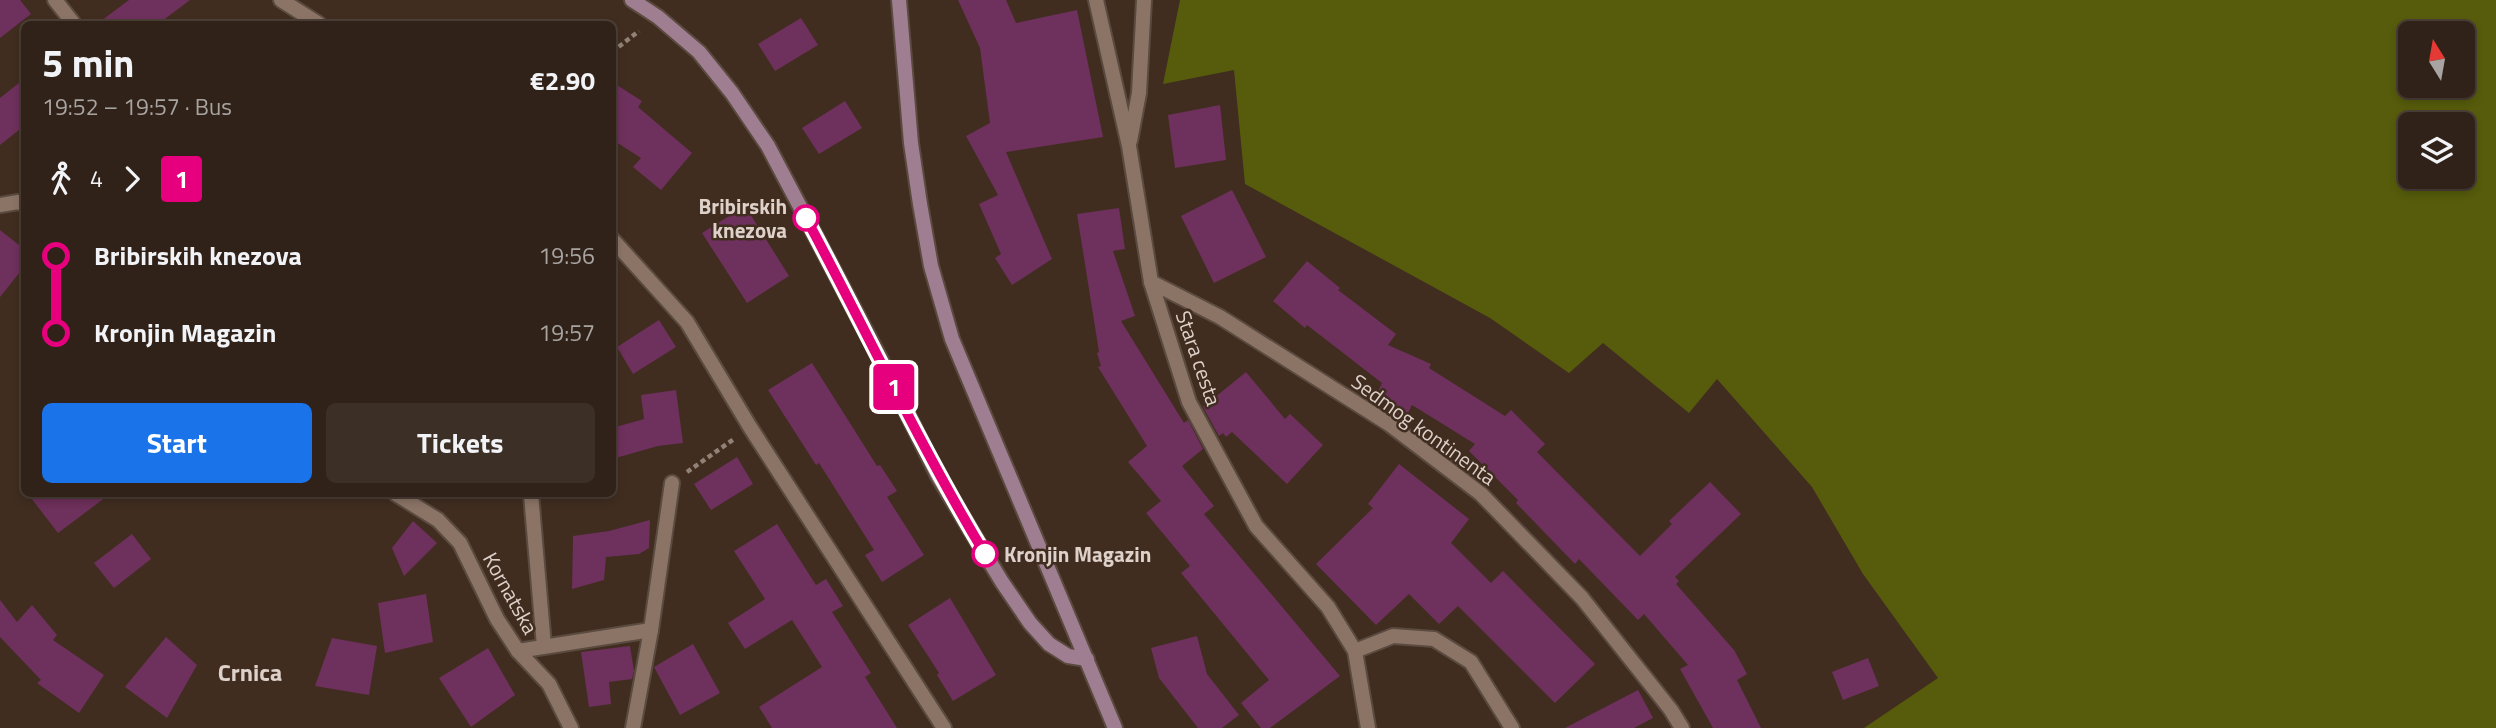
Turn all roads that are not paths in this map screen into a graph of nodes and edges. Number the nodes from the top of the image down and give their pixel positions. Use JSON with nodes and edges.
{"nodes":[{"id":1,"x":55,"y":0,"type":"edge"},
{"id":2,"x":281,"y":0,"type":"edge"},
{"id":3,"x":632,"y":0,"type":"edge"},
{"id":4,"x":899,"y":0,"type":"edge"},
{"id":5,"x":1096,"y":0,"type":"edge"},
{"id":6,"x":1143,"y":0,"type":"edge"},
{"id":7,"x":72,"y":21,"type":"edge"},
{"id":8,"x":313,"y":21,"type":"edge"},
{"id":9,"x":1129,"y":146,"type":"junction"},
{"id":10,"x":21,"y":203,"type":"edge"},
{"id":11,"x":0,"y":205,"type":"edge"},
{"id":12,"x":616,"y":243,"type":"edge"},
{"id":13,"x":1151,"y":282,"type":"junction"},
{"id":14,"x":672,"y":483,"type":"road end"},
{"id":15,"x":401,"y":497,"type":"edge"},
{"id":16,"x":531,"y":497,"type":"edge"},
{"id":17,"x":651,"y":630,"type":"junction"},
{"id":18,"x":544,"y":646,"type":"junction"},
{"id":19,"x":518,"y":650,"type":"junction"},
{"id":20,"x":1355,"y":651,"type":"junction"},
{"id":21,"x":1087,"y":659,"type":"junction"},
{"id":22,"x":571,"y":728,"type":"edge"},
{"id":23,"x":633,"y":728,"type":"edge"},
{"id":24,"x":944,"y":728,"type":"edge"},
{"id":25,"x":1115,"y":728,"type":"edge"},
{"id":26,"x":1368,"y":728,"type":"edge"},
{"id":27,"x":1512,"y":728,"type":"edge"},
{"id":28,"x":1682,"y":728,"type":"edge"}],
"edges":[{"from":1,"to":7,"type":"street"},
{"from":2,"to":8,"type":"street"},
{"from":3,"to":21,"type":"street"},
{"from":4,"to":21,"type":"street"},
{"from":5,"to":9,"type":"street","name":"Stara cesta"},
{"from":6,"to":9,"type":"street"},
{"from":9,"to":13,"type":"street","name":"Stara cesta"},
{"from":10,"to":11,"type":"street"},
{"from":12,"to":24,"type":"street"},
{"from":13,"to":20,"type":"street","name":"Stara cesta"},
{"from":13,"to":28,"type":"street","name":"Sedmog kontinenta"},
{"from":14,"to":17,"type":"street"},
{"from":15,"to":19,"type":"street","name":"Kornatska"},
{"from":16,"to":18,"type":"street"},
{"from":17,"to":18,"type":"street"},
{"from":17,"to":23,"type":"street"},
{"from":18,"to":19,"type":"street"},
{"from":19,"to":22,"type":"street","name":"Kornatska"},
{"from":20,"to":26,"type":"street","name":"Stara cesta"},
{"from":20,"to":27,"type":"street"},
{"from":21,"to":25,"type":"street"}]}
